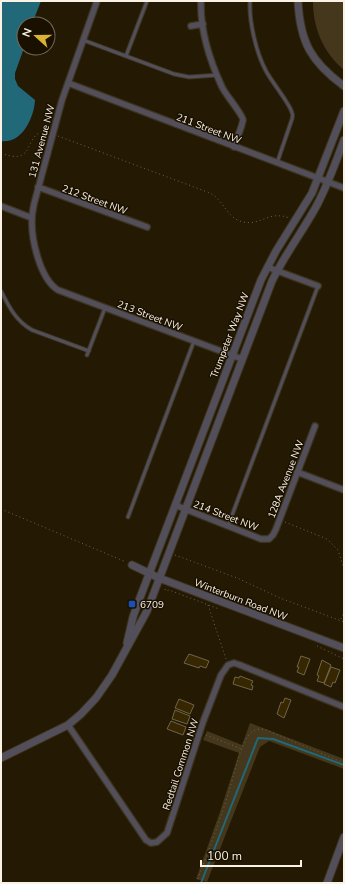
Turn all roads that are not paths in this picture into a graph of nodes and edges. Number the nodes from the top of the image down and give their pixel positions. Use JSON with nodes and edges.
{"nodes":[{"id":1,"x":97,"y":1,"type":"edge"},
{"id":2,"x":147,"y":1,"type":"edge"},
{"id":3,"x":201,"y":1,"type":"edge"},
{"id":4,"x":250,"y":1,"type":"edge"},
{"id":5,"x":298,"y":1,"type":"edge"},
{"id":6,"x":203,"y":24,"type":"junction"},
{"id":7,"x":191,"y":26,"type":"dead end"},
{"id":8,"x":83,"y":40,"type":"junction"},
{"id":9,"x":126,"y":56,"type":"junction"},
{"id":10,"x":218,"y":75,"type":"junction"},
{"id":11,"x":68,"y":83,"type":"junction"},
{"id":12,"x":344,"y":86,"type":"edge"},
{"id":13,"x":344,"y":111,"type":"edge"},
{"id":14,"x":344,"y":140,"type":"edge"},
{"id":15,"x":234,"y":146,"type":"junction"},
{"id":16,"x":277,"y":163,"type":"junction"},
{"id":17,"x":318,"y":178,"type":"junction"},
{"id":18,"x":328,"y":182,"type":"junction"},
{"id":19,"x":38,"y":188,"type":"junction"},
{"id":20,"x":344,"y":188,"type":"edge"},
{"id":21,"x":1,"y":206,"type":"edge"},
{"id":22,"x":32,"y":218,"type":"junction"},
{"id":23,"x":147,"y":227,"type":"dead end"},
{"id":24,"x":267,"y":267,"type":"junction"},
{"id":25,"x":277,"y":271,"type":"junction"},
{"id":26,"x":318,"y":286,"type":"joint"},
{"id":27,"x":52,"y":287,"type":"joint"},
{"id":28,"x":1,"y":291,"type":"edge"},
{"id":29,"x":105,"y":308,"type":"junction"},
{"id":30,"x":194,"y":341,"type":"junction"},
{"id":31,"x":232,"y":355,"type":"junction"},
{"id":32,"x":242,"y":358,"type":"junction"},
{"id":33,"x":315,"y":426,"type":"dead end"},
{"id":34,"x":297,"y":472,"type":"junction"},
{"id":35,"x":344,"y":490,"type":"edge"},
{"id":36,"x":175,"y":505,"type":"junction"},
{"id":37,"x":184,"y":509,"type":"junction"},
{"id":38,"x":128,"y":517,"type":"dead end"},
{"id":39,"x":228,"y":526,"type":"junction"},
{"id":40,"x":271,"y":538,"type":"joint"},
{"id":41,"x":132,"y":565,"type":"road end"},
{"id":42,"x":149,"y":574,"type":"junction"},
{"id":43,"x":159,"y":578,"type":"junction"},
{"id":44,"x":344,"y":648,"type":"edge"},
{"id":45,"x":124,"y":653,"type":"junction"},
{"id":46,"x":344,"y":707,"type":"edge"},
{"id":47,"x":68,"y":724,"type":"junction"},
{"id":48,"x":1,"y":758,"type":"edge"},
{"id":49,"x":344,"y":838,"type":"edge"},
{"id":50,"x":327,"y":883,"type":"edge"}],
"edges":[{"from":1,"to":8,"type":"street","name":"131 Avenue NW"},
{"from":2,"to":9,"type":"lane"},
{"from":3,"to":6,"type":"street"},
{"from":4,"to":16,"type":"lane"},
{"from":5,"to":12,"type":"street"},
{"from":6,"to":7,"type":"street"},
{"from":6,"to":10,"type":"street"},
{"from":8,"to":9,"type":"lane"},
{"from":8,"to":11,"type":"street","name":"131 Avenue NW"},
{"from":9,"to":10,"type":"lane"},
{"from":10,"to":15,"type":"street"},
{"from":11,"to":15,"type":"street","name":"211 Street NW"},
{"from":11,"to":19,"type":"street","name":"131 Avenue NW"},
{"from":13,"to":17,"type":"street","name":"Trumpeter Way NW"},
{"from":14,"to":18,"type":"street","name":"Trumpeter Way NW"},
{"from":15,"to":16,"type":"street","name":"211 Street NW"},
{"from":16,"to":17,"type":"street","name":"211 Street NW"},
{"from":17,"to":18,"type":"street","name":"211 Street NW"},
{"from":17,"to":24,"type":"street","name":"Trumpeter Way NW"},
{"from":18,"to":20,"type":"street","name":"211 Street NW"},
{"from":18,"to":25,"type":"street","name":"Trumpeter Way NW"},
{"from":19,"to":22,"type":"street","name":"131 Avenue NW"},
{"from":19,"to":23,"type":"street","name":"212 Street NW"},
{"from":21,"to":22,"type":"street"},
{"from":22,"to":27,"type":"street","name":"131 Avenue NW"},
{"from":24,"to":25,"type":"street"},
{"from":24,"to":31,"type":"street","name":"Trumpeter Way NW"},
{"from":25,"to":26,"type":"street"},
{"from":25,"to":32,"type":"street","name":"Trumpeter Way NW"},
{"from":26,"to":39,"type":"lane"},
{"from":27,"to":29,"type":"street","name":"213 Street NW"},
{"from":28,"to":29,"type":"lane"},
{"from":29,"to":30,"type":"street","name":"213 Street NW"},
{"from":30,"to":31,"type":"street","name":"213 Street NW"},
{"from":30,"to":38,"type":"lane"},
{"from":31,"to":32,"type":"street","name":"213 Street NW"},
{"from":31,"to":36,"type":"street","name":"Trumpeter Way NW"},
{"from":32,"to":37,"type":"street","name":"Trumpeter Way NW"},
{"from":33,"to":34,"type":"street","name":"128A Avenue NW"},
{"from":34,"to":35,"type":"street"},
{"from":34,"to":40,"type":"street","name":"128A Avenue NW"},
{"from":36,"to":37,"type":"street","name":"214 Street NW"},
{"from":36,"to":42,"type":"street","name":"Trumpeter Way NW"},
{"from":37,"to":39,"type":"street","name":"214 Street NW"},
{"from":37,"to":43,"type":"street","name":"Trumpeter Way NW"},
{"from":39,"to":40,"type":"street","name":"214 Street NW"},
{"from":41,"to":42,"type":"street","name":"Winterburn Road NW"},
{"from":42,"to":43,"type":"street","name":"Winterburn Road NW"},
{"from":42,"to":45,"type":"street","name":"Trumpeter Way NW"},
{"from":43,"to":44,"type":"street","name":"Winterburn Road NW"},
{"from":43,"to":45,"type":"street","name":"Trumpeter Way NW"},
{"from":45,"to":47,"type":"street"},
{"from":46,"to":47,"type":"street","name":"Redtail Common NW"},
{"from":47,"to":48,"type":"street"},
{"from":49,"to":50,"type":"street"}]}
